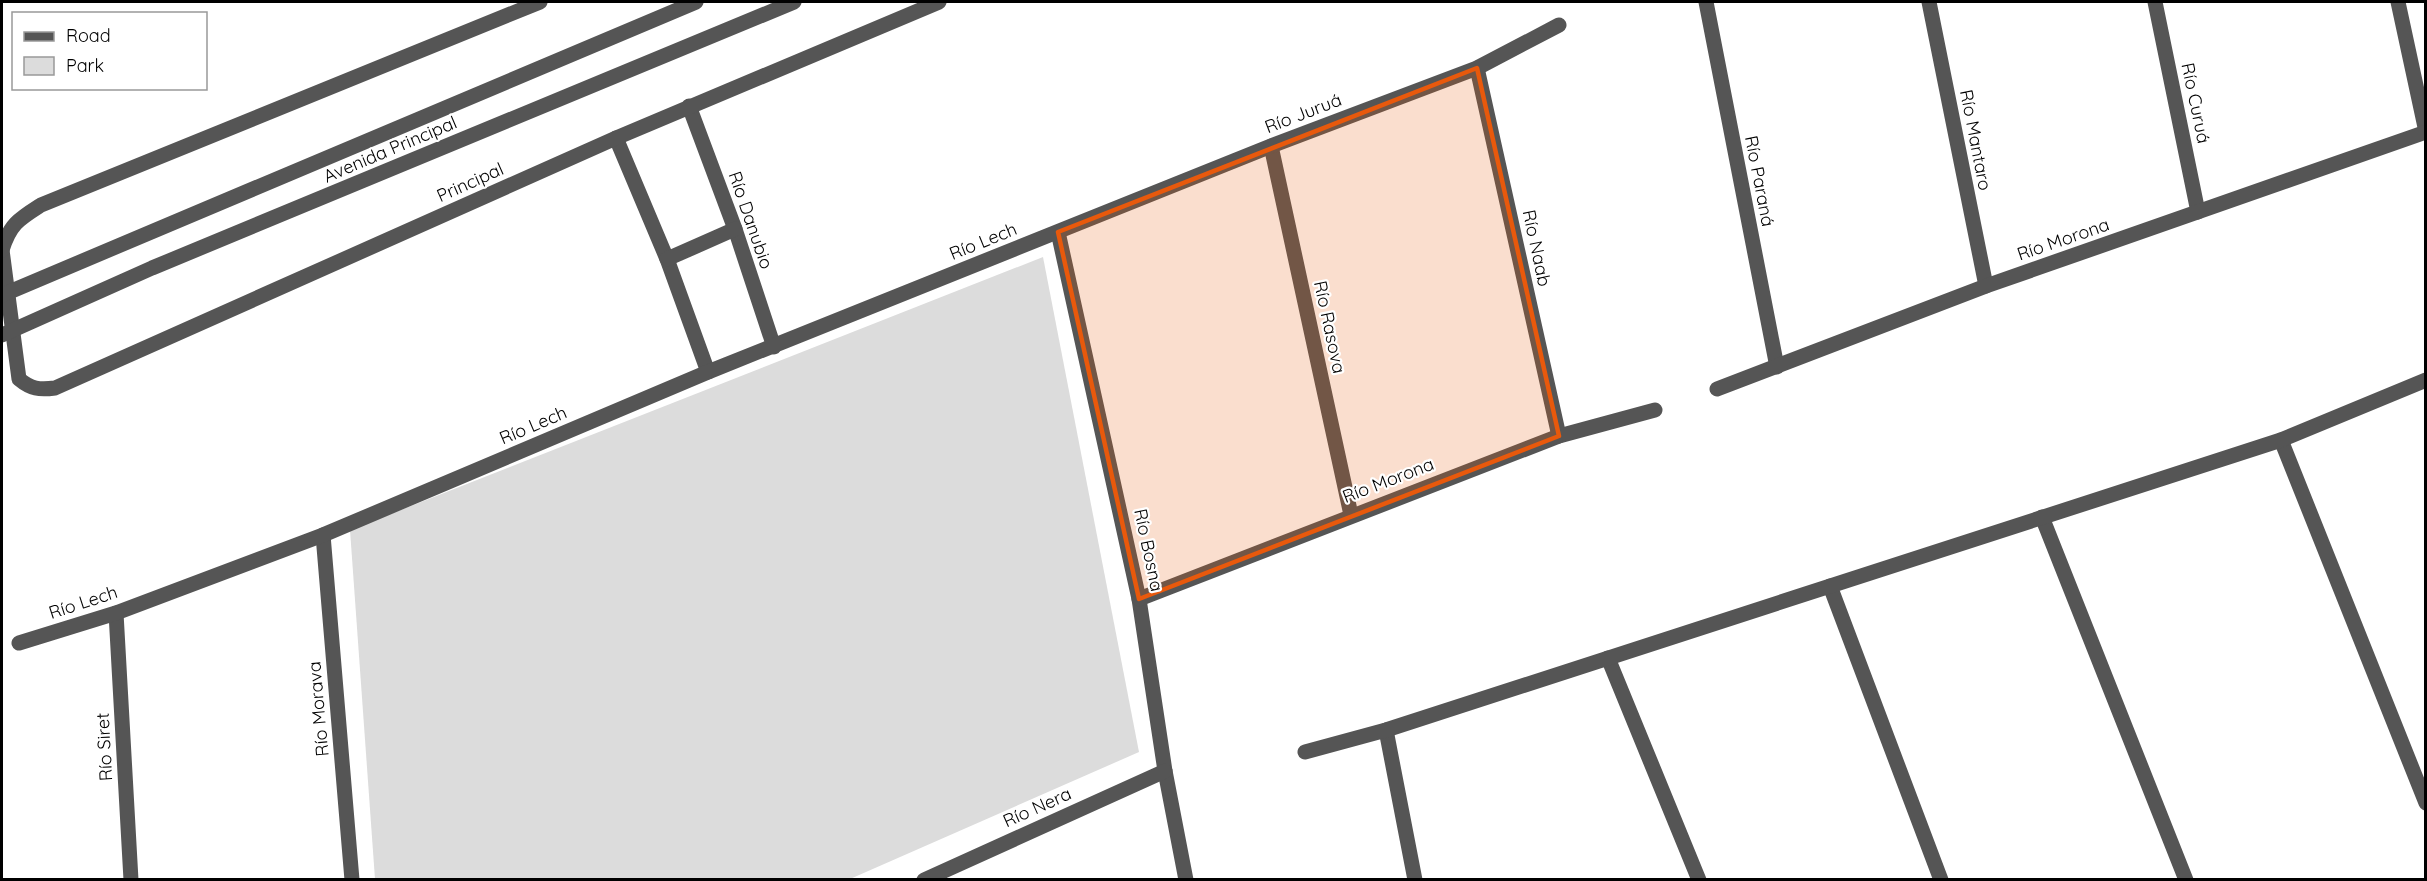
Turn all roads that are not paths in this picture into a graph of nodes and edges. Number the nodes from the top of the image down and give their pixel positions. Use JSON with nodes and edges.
{"nodes":[{"id":1,"x":540,"y":2,"type":"edge"},
{"id":2,"x":696,"y":2,"type":"edge"},
{"id":3,"x":794,"y":2,"type":"edge"},
{"id":4,"x":939,"y":2,"type":"edge"},
{"id":5,"x":1706,"y":2,"type":"edge"},
{"id":6,"x":1929,"y":2,"type":"edge"},
{"id":7,"x":2156,"y":2,"type":"edge"},
{"id":8,"x":2398,"y":2,"type":"edge"},
{"id":9,"x":1559,"y":25,"type":"dead end"},
{"id":10,"x":1477,"y":68,"type":"junction"},
{"id":11,"x":689,"y":106,"type":"junction"},
{"id":12,"x":2426,"y":132,"type":"edge"},
{"id":13,"x":616,"y":138,"type":"junction"},
{"id":14,"x":1272,"y":146,"type":"junction"},
{"id":15,"x":2198,"y":212,"type":"junction"},
{"id":16,"x":735,"y":229,"type":"junction"},
{"id":17,"x":1058,"y":232,"type":"junction"},
{"id":18,"x":2,"y":250,"type":"edge"},
{"id":19,"x":667,"y":260,"type":"junction"},
{"id":20,"x":1986,"y":286,"type":"junction"},
{"id":21,"x":2,"y":295,"type":"edge"},
{"id":22,"x":2,"y":335,"type":"edge"},
{"id":23,"x":774,"y":347,"type":"junction"},
{"id":24,"x":1777,"y":367,"type":"junction"},
{"id":25,"x":708,"y":372,"type":"junction"},
{"id":26,"x":2426,"y":380,"type":"edge"},
{"id":27,"x":1717,"y":389,"type":"dead end"},
{"id":28,"x":1655,"y":410,"type":"dead end"},
{"id":29,"x":1558,"y":436,"type":"junction"},
{"id":30,"x":2281,"y":440,"type":"junction"},
{"id":31,"x":1351,"y":515,"type":"junction"},
{"id":32,"x":2042,"y":517,"type":"junction"},
{"id":33,"x":323,"y":535,"type":"junction"},
{"id":34,"x":1830,"y":586,"type":"junction"},
{"id":35,"x":1139,"y":598,"type":"junction"},
{"id":36,"x":116,"y":613,"type":"junction"},
{"id":37,"x":19,"y":643,"type":"dead end"},
{"id":38,"x":1608,"y":658,"type":"junction"},
{"id":39,"x":1386,"y":730,"type":"junction"},
{"id":40,"x":1305,"y":752,"type":"dead end"},
{"id":41,"x":1166,"y":771,"type":"junction"},
{"id":42,"x":2426,"y":803,"type":"edge"},
{"id":43,"x":131,"y":879,"type":"edge"},
{"id":44,"x":352,"y":879,"type":"edge"},
{"id":45,"x":924,"y":879,"type":"edge"},
{"id":46,"x":1186,"y":879,"type":"edge"},
{"id":47,"x":1415,"y":879,"type":"edge"},
{"id":48,"x":1699,"y":879,"type":"edge"},
{"id":49,"x":1941,"y":879,"type":"edge"},
{"id":50,"x":2186,"y":879,"type":"edge"}],
"edges":[{"from":1,"to":18,"type":"street"},
{"from":2,"to":21,"type":"street","name":"Avenida Principal","bridge":true},
{"from":3,"to":22,"type":"street","name":"Avenida Principal","bridge":true},
{"from":4,"to":11,"type":"street","name":"Principal"},
{"from":5,"to":24,"type":"street","name":"Río Paraná"},
{"from":6,"to":20,"type":"street","name":"Río Mantaro"},
{"from":7,"to":15,"type":"street","name":"Río Curuá"},
{"from":8,"to":12,"type":"street"},
{"from":9,"to":10,"type":"street","name":"Río Juruá"},
{"from":10,"to":14,"type":"street","name":"Río Juruá"},
{"from":10,"to":29,"type":"street","name":"Río Naab"},
{"from":11,"to":13,"type":"street","name":"Principal"},
{"from":11,"to":16,"type":"street","name":"Río Danubio"},
{"from":12,"to":15,"type":"street","name":"Río Morona"},
{"from":13,"to":18,"type":"street","name":"Principal"},
{"from":13,"to":19,"type":"street"},
{"from":14,"to":17,"type":"street","name":"Río Juruá"},
{"from":14,"to":31,"type":"street","name":"Río Rasova"},
{"from":15,"to":20,"type":"street","name":"Río Morona"},
{"from":16,"to":19,"type":"street"},
{"from":16,"to":23,"type":"street","name":"Río Danubio"},
{"from":17,"to":23,"type":"street","name":"Río Lech"},
{"from":17,"to":35,"type":"street","name":"Río Bosna"},
{"from":19,"to":25,"type":"street"},
{"from":20,"to":24,"type":"street","name":"Río Morona"},
{"from":23,"to":25,"type":"street","name":"Río Lech"},
{"from":24,"to":27,"type":"street","name":"Río Morona"},
{"from":25,"to":33,"type":"street","name":"Río Lech"},
{"from":26,"to":30,"type":"street"},
{"from":28,"to":29,"type":"street","name":"Río Morona"},
{"from":29,"to":31,"type":"street","name":"Río Morona"},
{"from":30,"to":32,"type":"street"},
{"from":30,"to":42,"type":"street"},
{"from":31,"to":35,"type":"street","name":"Río Morona"},
{"from":32,"to":34,"type":"street"},
{"from":32,"to":50,"type":"street"},
{"from":33,"to":36,"type":"street","name":"Río Lech"},
{"from":33,"to":44,"type":"street","name":"Río Morava"},
{"from":34,"to":38,"type":"street"},
{"from":34,"to":49,"type":"street"},
{"from":35,"to":41,"type":"street","name":"Río Bosna"},
{"from":36,"to":37,"type":"street","name":"Río Lech"},
{"from":36,"to":43,"type":"street","name":"Río Siret"},
{"from":38,"to":39,"type":"street"},
{"from":38,"to":48,"type":"street"},
{"from":39,"to":40,"type":"street"},
{"from":39,"to":47,"type":"street"},
{"from":41,"to":45,"type":"street","name":"Río Nera"},
{"from":41,"to":46,"type":"street","name":"Río Bosna"}]}
